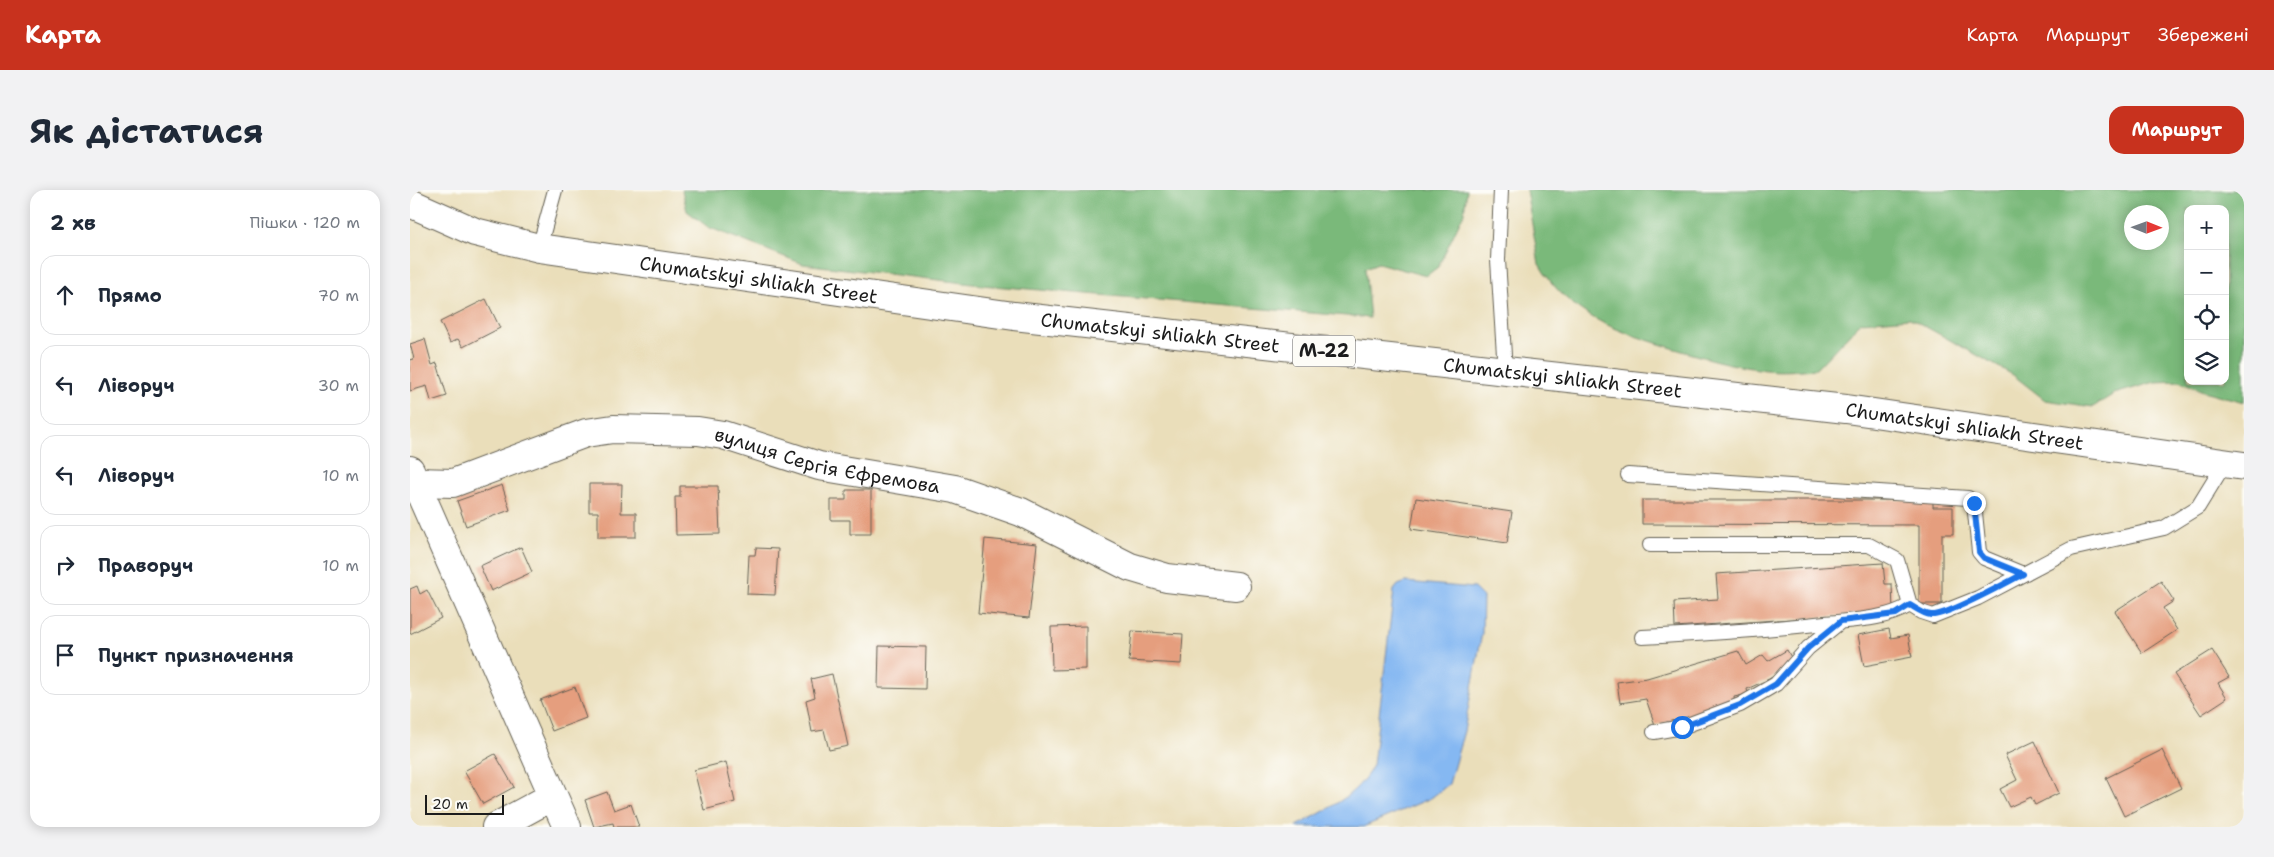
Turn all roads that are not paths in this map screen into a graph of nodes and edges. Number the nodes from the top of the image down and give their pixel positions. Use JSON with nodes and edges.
{"nodes":[{"id":1,"x":555,"y":190,"type":"edge"},
{"id":2,"x":1501,"y":190,"type":"edge"},
{"id":3,"x":411,"y":204,"type":"edge"},
{"id":4,"x":539,"y":248,"type":"junction"},
{"id":5,"x":1505,"y":371,"type":"junction"},
{"id":6,"x":2234,"y":464,"type":"edge"},
{"id":7,"x":1628,"y":475,"type":"dead end"},
{"id":8,"x":412,"y":477,"type":"edge"},
{"id":9,"x":1650,"y":545,"type":"dead end"},
{"id":10,"x":2023,"y":574,"type":"junction"},
{"id":11,"x":1236,"y":586,"type":"dead end"},
{"id":12,"x":1910,"y":605,"type":"junction"},
{"id":13,"x":1841,"y":621,"type":"junction"},
{"id":14,"x":1642,"y":637,"type":"dead end"},
{"id":15,"x":1654,"y":732,"type":"dead end"},
{"id":16,"x":553,"y":796,"type":"junction"},
{"id":17,"x":496,"y":827,"type":"edge"},
{"id":18,"x":567,"y":827,"type":"edge"}],
"edges":[{"from":1,"to":4,"type":"lane"},
{"from":2,"to":5,"type":"lane"},
{"from":3,"to":4,"type":"main road","name":"Chumatskyi shliakh Street","number":"М-22"},
{"from":4,"to":5,"type":"main road","name":"Chumatskyi shliakh Street","number":"М-22"},
{"from":5,"to":6,"type":"main road","name":"Chumatskyi shliakh Street","number":"М-22"},
{"from":6,"to":10,"type":"lane"},
{"from":7,"to":10,"type":"lane"},
{"from":8,"to":11,"type":"main road","name":"вулиця Сергія Єфремова"},
{"from":8,"to":16,"type":"main road"},
{"from":9,"to":12,"type":"lane"},
{"from":10,"to":12,"type":"lane"},
{"from":12,"to":13,"type":"lane"},
{"from":13,"to":14,"type":"lane"},
{"from":13,"to":15,"type":"lane"},
{"from":16,"to":17,"type":"main road"},
{"from":16,"to":18,"type":"main road"}]}
